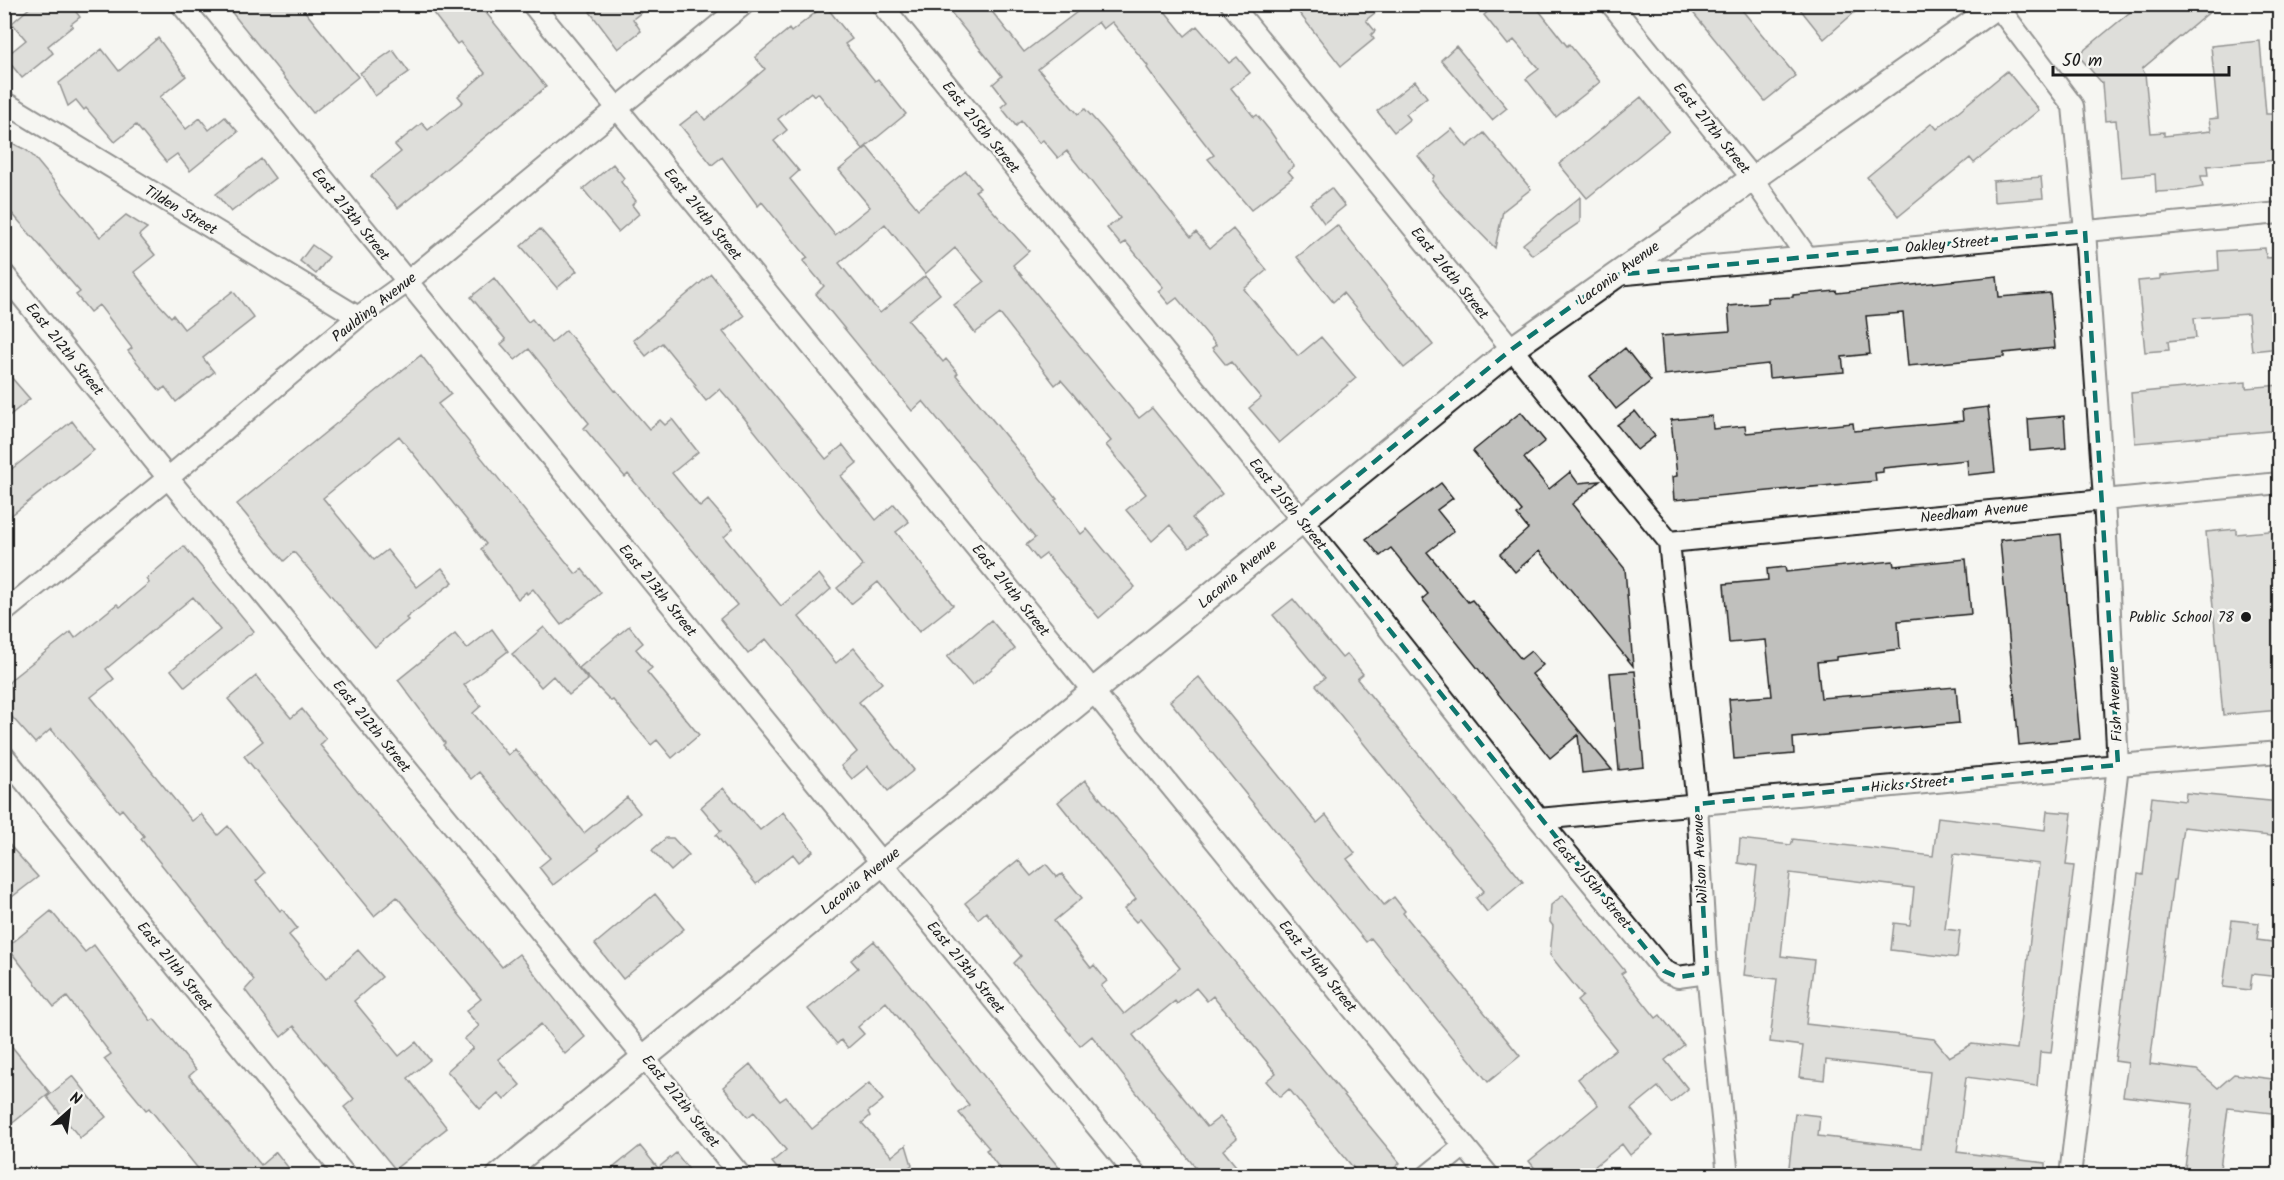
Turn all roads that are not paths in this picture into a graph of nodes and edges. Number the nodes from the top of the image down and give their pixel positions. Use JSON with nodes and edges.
{"nodes":[{"id":1,"x":181,"y":4,"type":"edge"},
{"id":2,"x":532,"y":4,"type":"edge"},
{"id":3,"x":744,"y":4,"type":"edge"},
{"id":4,"x":881,"y":4,"type":"edge"},
{"id":5,"x":1231,"y":4,"type":"edge"},
{"id":6,"x":1611,"y":4,"type":"edge"},
{"id":7,"x":1997,"y":5,"type":"edge"},
{"id":8,"x":4,"y":102,"type":"edge"},
{"id":9,"x":617,"y":108,"type":"junction"},
{"id":10,"x":1752,"y":178,"type":"junction"},
{"id":11,"x":2280,"y":213,"type":"edge"},
{"id":12,"x":2085,"y":231,"type":"junction"},
{"id":13,"x":1807,"y":257,"type":"junction"},
{"id":14,"x":4,"y":274,"type":"edge"},
{"id":15,"x":1615,"y":275,"type":"junction"},
{"id":16,"x":407,"y":282,"type":"junction"},
{"id":17,"x":358,"y":317,"type":"junction"},
{"id":18,"x":1512,"y":349,"type":"junction"},
{"id":19,"x":168,"y":478,"type":"junction"},
{"id":20,"x":2280,"y":483,"type":"edge"},
{"id":21,"x":2103,"y":499,"type":"junction"},
{"id":22,"x":1302,"y":521,"type":"junction"},
{"id":23,"x":1669,"y":543,"type":"junction"},
{"id":24,"x":4,"y":612,"type":"edge"},
{"id":25,"x":1094,"y":692,"type":"junction"},
{"id":26,"x":2280,"y":752,"type":"edge"},
{"id":27,"x":4,"y":756,"type":"edge"},
{"id":28,"x":2118,"y":765,"type":"junction"},
{"id":29,"x":1697,"y":804,"type":"junction"},
{"id":30,"x":1539,"y":819,"type":"junction"},
{"id":31,"x":882,"y":864,"type":"junction"},
{"id":32,"x":1707,"y":973,"type":"junction"},
{"id":33,"x":645,"y":1057,"type":"junction"},
{"id":34,"x":1464,"y":1146,"type":"junction"},
{"id":35,"x":346,"y":1176,"type":"edge"},
{"id":36,"x":499,"y":1176,"type":"edge"},
{"id":37,"x":741,"y":1176,"type":"edge"},
{"id":38,"x":1137,"y":1176,"type":"edge"},
{"id":39,"x":1427,"y":1176,"type":"edge"},
{"id":40,"x":1489,"y":1176,"type":"edge"},
{"id":41,"x":1728,"y":1176,"type":"edge"},
{"id":42,"x":2070,"y":1176,"type":"edge"}],
"edges":[{"from":1,"to":16,"type":"street","name":"East 213th Street"},
{"from":2,"to":9,"type":"street","name":"East 214th Street"},
{"from":3,"to":9,"type":"street","name":"Paulding Avenue"},
{"from":4,"to":22,"type":"street","name":"East 215th Street"},
{"from":5,"to":18,"type":"street","name":"East 216th Street"},
{"from":6,"to":10,"type":"street","name":"East 217th Street"},
{"from":7,"to":10,"type":"street","name":"Laconia Avenue"},
{"from":7,"to":12,"type":"street","name":"Fish Avenue"},
{"from":8,"to":17,"type":"street","name":"Tilden Street"},
{"from":9,"to":16,"type":"street","name":"Paulding Avenue"},
{"from":9,"to":25,"type":"street","name":"East 214th Street"},
{"from":10,"to":13,"type":"street","name":"East 217th Street"},
{"from":10,"to":15,"type":"street","name":"Laconia Avenue"},
{"from":11,"to":12,"type":"street","name":"Oakley Street"},
{"from":12,"to":13,"type":"street","name":"Oakley Street"},
{"from":12,"to":21,"type":"street","name":"Fish Avenue"},
{"from":13,"to":15,"type":"street","name":"Oakley Street"},
{"from":14,"to":19,"type":"street","name":"East 212th Street"},
{"from":15,"to":18,"type":"street","name":"Laconia Avenue"},
{"from":16,"to":17,"type":"street","name":"Paulding Avenue"},
{"from":16,"to":31,"type":"street","name":"East 213th Street"},
{"from":17,"to":19,"type":"street","name":"Paulding Avenue"},
{"from":18,"to":22,"type":"street","name":"Laconia Avenue"},
{"from":18,"to":23,"type":"street","name":"East 216th Street"},
{"from":19,"to":24,"type":"street","name":"Paulding Avenue"},
{"from":19,"to":33,"type":"street","name":"East 212th Street"},
{"from":20,"to":21,"type":"street","name":"Needham Avenue"},
{"from":21,"to":23,"type":"street","name":"Needham Avenue"},
{"from":21,"to":28,"type":"street","name":"Fish Avenue"},
{"from":22,"to":25,"type":"street","name":"Laconia Avenue"},
{"from":22,"to":30,"type":"street","name":"East 215th Street"},
{"from":23,"to":29,"type":"street","name":"Wilson Avenue"},
{"from":25,"to":31,"type":"street","name":"Laconia Avenue"},
{"from":25,"to":34,"type":"street","name":"East 214th Street"},
{"from":26,"to":28,"type":"street","name":"Hicks Street"},
{"from":27,"to":35,"type":"street","name":"East 211th Street"},
{"from":28,"to":29,"type":"street","name":"Hicks Street"},
{"from":28,"to":42,"type":"street","name":"Fish Avenue"},
{"from":29,"to":30,"type":"street","name":"Hicks Street"},
{"from":29,"to":32,"type":"street","name":"Wilson Avenue"},
{"from":30,"to":32,"type":"street","name":"East 215th Street"},
{"from":31,"to":33,"type":"street","name":"Laconia Avenue"},
{"from":31,"to":38,"type":"street","name":"East 213th Street"},
{"from":32,"to":41,"type":"street","name":"Wilson Avenue"},
{"from":33,"to":36,"type":"street","name":"Laconia Avenue"},
{"from":33,"to":37,"type":"street","name":"East 212th Street"},
{"from":34,"to":39,"type":"street"},
{"from":34,"to":40,"type":"street","name":"East 214th Street"}]}
